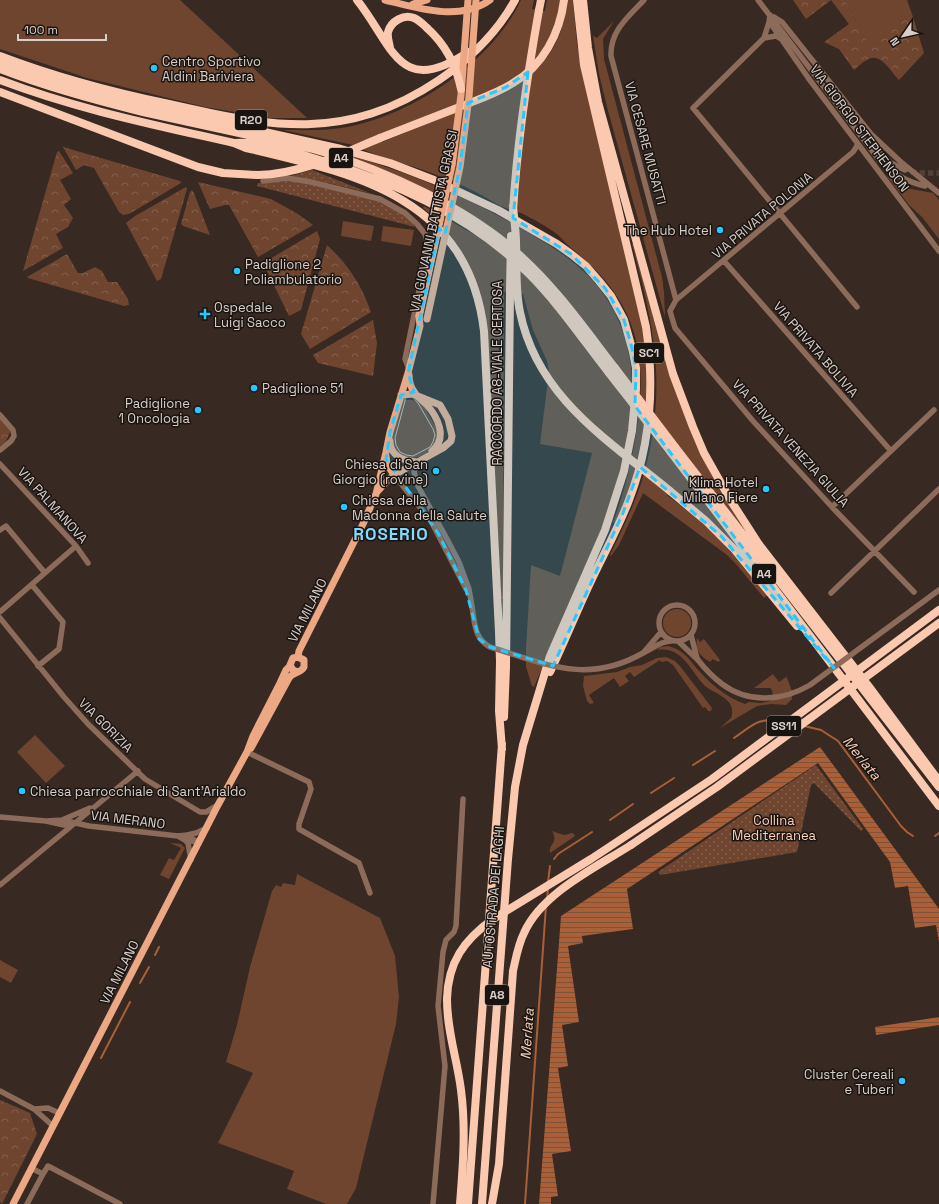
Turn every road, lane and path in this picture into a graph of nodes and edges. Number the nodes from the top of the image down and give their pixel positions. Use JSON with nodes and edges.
{"nodes":[{"id":1,"x":357,"y":0,"type":"edge"},
{"id":2,"x":385,"y":0,"type":"edge"},
{"id":3,"x":427,"y":0,"type":"edge"},
{"id":4,"x":468,"y":0,"type":"edge"},
{"id":5,"x":476,"y":0,"type":"edge"},
{"id":6,"x":490,"y":0,"type":"edge"},
{"id":7,"x":515,"y":0,"type":"edge"},
{"id":8,"x":541,"y":0,"type":"edge"},
{"id":9,"x":564,"y":0,"type":"edge"},
{"id":10,"x":577,"y":0,"type":"edge"},
{"id":11,"x":583,"y":0,"type":"edge"},
{"id":12,"x":644,"y":0,"type":"edge"},
{"id":13,"x":758,"y":0,"type":"edge"},
{"id":14,"x":401,"y":4,"type":"junction"},
{"id":15,"x":770,"y":15,"type":"junction"},
{"id":16,"x":764,"y":38,"type":"junction"},
{"id":17,"x":485,"y":40,"type":"junction"},
{"id":18,"x":782,"y":40,"type":"junction"},
{"id":19,"x":393,"y":54,"type":"junction"},
{"id":20,"x":0,"y":56,"type":"edge"},
{"id":21,"x":0,"y":63,"type":"edge"},
{"id":22,"x":0,"y":69,"type":"edge"},
{"id":23,"x":0,"y":80,"type":"edge"},
{"id":24,"x":461,"y":89,"type":"junction"},
{"id":25,"x":0,"y":92,"type":"edge"},
{"id":26,"x":864,"y":138,"type":"junction"},
{"id":27,"x":234,"y":143,"type":"junction"},
{"id":28,"x":857,"y":143,"type":"junction"},
{"id":29,"x":905,"y":170,"type":"tunnel mouth"},
{"id":30,"x":260,"y":178,"type":"junction"},
{"id":31,"x":925,"y":186,"type":"dead end"},
{"id":32,"x":939,"y":193,"type":"edge"},
{"id":33,"x":513,"y":206,"type":"junction"},
{"id":34,"x":780,"y":214,"type":"junction"},
{"id":35,"x":911,"y":214,"type":"junction"},
{"id":36,"x":939,"y":245,"type":"edge"},
{"id":37,"x":939,"y":251,"type":"edge"},
{"id":38,"x":724,"y":261,"type":"junction"},
{"id":39,"x":676,"y":300,"type":"junction"},
{"id":40,"x":857,"y":307,"type":"dead end"},
{"id":41,"x":420,"y":326,"type":"junction"},
{"id":42,"x":409,"y":371,"type":"junction"},
{"id":43,"x":612,"y":371,"type":"junction"},
{"id":44,"x":416,"y":395,"type":"junction"},
{"id":45,"x":401,"y":396,"type":"junction"},
{"id":46,"x":934,"y":410,"type":"dead end"},
{"id":47,"x":0,"y":415,"type":"edge"},
{"id":48,"x":390,"y":432,"type":"junction"},
{"id":49,"x":672,"y":449,"type":"junction"},
{"id":50,"x":0,"y":450,"type":"edge"},
{"id":51,"x":891,"y":451,"type":"junction"},
{"id":52,"x":386,"y":452,"type":"junction"},
{"id":53,"x":426,"y":457,"type":"junction"},
{"id":54,"x":417,"y":462,"type":"junction"},
{"id":55,"x":0,"y":464,"type":"edge"},
{"id":56,"x":394,"y":475,"type":"junction"},
{"id":57,"x":415,"y":479,"type":"junction"},
{"id":58,"x":939,"y":489,"type":"edge"},
{"id":59,"x":376,"y":494,"type":"junction"},
{"id":60,"x":412,"y":496,"type":"junction"},
{"id":61,"x":832,"y":507,"type":"junction"},
{"id":62,"x":0,"y":530,"type":"edge"},
{"id":63,"x":76,"y":546,"type":"junction"},
{"id":64,"x":875,"y":550,"type":"junction"},
{"id":65,"x":88,"y":562,"type":"dead end"},
{"id":66,"x":45,"y":573,"type":"junction"},
{"id":67,"x":338,"y":574,"type":"joint"},
{"id":68,"x":32,"y":585,"type":"junction"},
{"id":69,"x":939,"y":590,"type":"edge"},
{"id":70,"x":914,"y":592,"type":"dead end"},
{"id":71,"x":831,"y":594,"type":"dead end"},
{"id":72,"x":472,"y":607,"type":"junction"},
{"id":73,"x":939,"y":610,"type":"edge"},
{"id":74,"x":0,"y":612,"type":"edge"},
{"id":75,"x":0,"y":618,"type":"edge"},
{"id":76,"x":939,"y":622,"type":"edge"},
{"id":77,"x":661,"y":632,"type":"junction"},
{"id":78,"x":691,"y":635,"type":"junction"},
{"id":79,"x":672,"y":641,"type":"junction"},
{"id":80,"x":679,"y":642,"type":"junction"},
{"id":81,"x":643,"y":653,"type":"junction"},
{"id":82,"x":298,"y":657,"type":"junction"},
{"id":83,"x":698,"y":660,"type":"junction"},
{"id":84,"x":38,"y":666,"type":"junction"},
{"id":85,"x":290,"y":666,"type":"junction"},
{"id":86,"x":297,"y":672,"type":"junction"},
{"id":87,"x":540,"y":690,"type":"junction"},
{"id":88,"x":856,"y":698,"type":"junction"},
{"id":89,"x":502,"y":749,"type":"junction"},
{"id":90,"x":247,"y":752,"type":"junction"},
{"id":91,"x":138,"y":771,"type":"junction"},
{"id":92,"x":939,"y":781,"type":"edge"},
{"id":93,"x":939,"y":788,"type":"edge"},
{"id":94,"x":463,"y":799,"type":"dead end"},
{"id":95,"x":218,"y":805,"type":"junction"},
{"id":96,"x":939,"y":806,"type":"edge"},
{"id":97,"x":94,"y":807,"type":"junction"},
{"id":98,"x":0,"y":817,"type":"edge"},
{"id":99,"x":62,"y":820,"type":"junction"},
{"id":100,"x":46,"y":821,"type":"junction"},
{"id":101,"x":76,"y":824,"type":"junction"},
{"id":102,"x":208,"y":828,"type":"junction"},
{"id":103,"x":186,"y":837,"type":"junction"},
{"id":104,"x":199,"y":843,"type":"junction"},
{"id":105,"x":190,"y":860,"type":"junction"},
{"id":106,"x":0,"y":885,"type":"edge"},
{"id":107,"x":370,"y":893,"type":"dead end"},
{"id":108,"x":0,"y":1091,"type":"edge"},
{"id":109,"x":34,"y":1109,"type":"junction"},
{"id":110,"x":59,"y":1112,"type":"junction"},
{"id":111,"x":53,"y":1126,"type":"junction"},
{"id":112,"x":31,"y":1168,"type":"junction"},
{"id":113,"x":43,"y":1174,"type":"junction"},
{"id":114,"x":13,"y":1204,"type":"edge"},
{"id":115,"x":27,"y":1204,"type":"edge"},
{"id":116,"x":120,"y":1204,"type":"edge"},
{"id":117,"x":433,"y":1204,"type":"edge"},
{"id":118,"x":460,"y":1204,"type":"edge"},
{"id":119,"x":468,"y":1204,"type":"edge"},
{"id":120,"x":482,"y":1204,"type":"edge"},
{"id":121,"x":492,"y":1204,"type":"edge"}],
"edges":[{"from":1,"to":19,"type":"highway"},
{"from":2,"to":14,"type":"main road"},
{"from":3,"to":14,"type":"main road"},
{"from":4,"to":24,"type":"main road","name":"VIA GIOVANNI BATTISTA GRASSI","bridge":true},
{"from":5,"to":41,"type":"main road","name":"VIA GIOVANNI BATTISTA GRASSI","bridge":true},
{"from":6,"to":14,"type":"main road"},
{"from":7,"to":17,"type":"highway","number":"R20"},
{"from":8,"to":33,"type":"highway","name":"RACCORDO A8-VIALE CERTOSA","bridge":true},
{"from":9,"to":30,"type":"highway","bridge":true},
{"from":10,"to":87,"type":"highway","number":"SC1"},
{"from":11,"to":92,"type":"highway"},
{"from":12,"to":39,"type":"street","name":"VIA CESARE MUSATTI"},
{"from":13,"to":15,"type":"street","name":"VIA GIORGIO STEPHENSON"},
{"from":15,"to":16,"type":"street"},
{"from":15,"to":18,"type":"street","name":"VIA GIORGIO STEPHENSON"},
{"from":15,"to":26,"type":"street"},
{"from":15,"to":32,"type":"street","name":"VIA GIORGIO STEPHENSON"},
{"from":16,"to":18,"type":"street"},
{"from":16,"to":34,"type":"street"},
{"from":17,"to":19,"type":"highway"},
{"from":17,"to":20,"type":"highway","number":"R20"},
{"from":18,"to":28,"type":"street","name":"VIA GIORGIO STEPHENSON"},
{"from":19,"to":24,"type":"highway","bridge":true},
{"from":21,"to":87,"type":"highway"},
{"from":22,"to":43,"type":"highway","number":"A4"},
{"from":23,"to":27,"type":"highway","number":"A4"},
{"from":24,"to":41,"type":"main road","name":"VIA GIOVANNI BATTISTA GRASSI","bridge":true},
{"from":25,"to":30,"type":"highway"},
{"from":26,"to":29,"type":"street"},
{"from":26,"to":31,"type":"street"},
{"from":27,"to":43,"type":"highway","number":"A4"},
{"from":27,"to":89,"type":"highway"},
{"from":28,"to":34,"type":"street","name":"VIA PRIVATA POLONIA"},
{"from":28,"to":35,"type":"street","name":"VIA GIORGIO STEPHENSON"},
{"from":30,"to":42,"type":"street","name":"VIA GIOVANNI BATTISTA GRASSI"},
{"from":33,"to":88,"type":"highway","bridge":true},
{"from":33,"to":89,"type":"highway","name":"RACCORDO A8-VIALE CERTOSA","bridge":true},
{"from":34,"to":38,"type":"street","name":"VIA PRIVATA POLONIA"},
{"from":34,"to":40,"type":"street"},
{"from":35,"to":36,"type":"street"},
{"from":35,"to":37,"type":"street","name":"VIA GIORGIO STEPHENSON"},
{"from":38,"to":39,"type":"street","name":"VIA PRIVATA POLONIA"},
{"from":38,"to":51,"type":"street","name":"VIA PRIVATA BOLIVIA"},
{"from":39,"to":61,"type":"street","name":"VIA PRIVATA VENEZIA GIULIA"},
{"from":41,"to":42,"type":"main road","name":"VIA GIOVANNI BATTISTA GRASSI"},
{"from":42,"to":44,"type":"main road","name":"VIA GIOVANNI BATTISTA GRASSI"},
{"from":42,"to":45,"type":"main road","name":"VIA GIOVANNI BATTISTA GRASSI"},
{"from":43,"to":49,"type":"highway","number":"A4","bridge":true},
{"from":44,"to":45,"type":"main road","name":"VIA GIOVANNI BATTISTA GRASSI"},
{"from":44,"to":53,"type":"main road","name":"VIA GIOVANNI BATTISTA GRASSI"},
{"from":44,"to":53,"type":"main road","name":"VIA GIOVANNI BATTISTA GRASSI"},
{"from":45,"to":48,"type":"main road","name":"VIA GIOVANNI BATTISTA GRASSI"},
{"from":46,"to":51,"type":"street"},
{"from":47,"to":50,"type":"street"},
{"from":48,"to":52,"type":"main road","name":"VIA GIOVANNI BATTISTA GRASSI"},
{"from":48,"to":54,"type":"main road","name":"VIA GIOVANNI BATTISTA GRASSI"},
{"from":49,"to":88,"type":"highway","number":"A4"},
{"from":49,"to":93,"type":"highway","number":"A4"},
{"from":51,"to":61,"type":"street"},
{"from":52,"to":56,"type":"main road","name":"VIA GIOVANNI BATTISTA GRASSI"},
{"from":52,"to":59,"type":"main road","name":"VIA GIOVANNI BATTISTA GRASSI"},
{"from":53,"to":54,"type":"main road","name":"VIA GIOVANNI BATTISTA GRASSI"},
{"from":54,"to":56,"type":"main road","name":"VIA GIOVANNI BATTISTA GRASSI"},
{"from":54,"to":57,"type":"street"},
{"from":55,"to":63,"type":"street","name":"VIA PALMANOVA"},
{"from":56,"to":59,"type":"main road","name":"VIA GIOVANNI BATTISTA GRASSI"},
{"from":56,"to":60,"type":"street"},
{"from":57,"to":60,"type":"street"},
{"from":57,"to":72,"type":"street"},
{"from":58,"to":64,"type":"street"},
{"from":59,"to":67,"type":"main road","name":"VIA GIOVANNI BATTISTA GRASSI"},
{"from":60,"to":72,"type":"street"},
{"from":61,"to":64,"type":"street","name":"VIA PRIVATA VENEZIA GIULIA"},
{"from":62,"to":66,"type":"street"},
{"from":63,"to":65,"type":"street","name":"VIA PALMANOVA"},
{"from":63,"to":66,"type":"street"},
{"from":64,"to":70,"type":"street","name":"VIA PRIVATA VENEZIA GIULIA"},
{"from":64,"to":71,"type":"street"},
{"from":66,"to":68,"type":"street"},
{"from":67,"to":82,"type":"main road","name":"VIA MILANO"},
{"from":68,"to":74,"type":"street"},
{"from":68,"to":84,"type":"street"},
{"from":69,"to":83,"type":"street","bridge":true},
{"from":72,"to":81,"type":"street","bridge":true},
{"from":73,"to":118,"type":"highway","number":"SS11","bridge":true},
{"from":75,"to":84,"type":"street","name":"VIA GORIZIA"},
{"from":76,"to":121,"type":"highway","number":"SS11","bridge":true},
{"from":77,"to":78,"type":"street"},
{"from":77,"to":79,"type":"street"},
{"from":77,"to":81,"type":"street"},
{"from":78,"to":80,"type":"street"},
{"from":78,"to":83,"type":"street"},
{"from":79,"to":80,"type":"street"},
{"from":79,"to":81,"type":"street"},
{"from":80,"to":83,"type":"street"},
{"from":82,"to":85,"type":"main road"},
{"from":82,"to":86,"type":"main road"},
{"from":84,"to":91,"type":"street","name":"VIA GORIZIA"},
{"from":85,"to":86,"type":"main road"},
{"from":85,"to":90,"type":"main road","name":"VIA MILANO"},
{"from":86,"to":90,"type":"main road","name":"VIA MILANO"},
{"from":87,"to":120,"type":"highway","name":"AUTOSTRADA DEI LAGHI","number":"A8"},
{"from":88,"to":96,"type":"highway","number":"A4"},
{"from":89,"to":119,"type":"highway","name":"AUTOSTRADA DEI LAGHI","number":"A8"},
{"from":90,"to":95,"type":"main road","name":"VIA MILANO"},
{"from":90,"to":107,"type":"street"},
{"from":91,"to":95,"type":"street","name":"VIA GORIZIA"},
{"from":91,"to":97,"type":"street"},
{"from":94,"to":117,"type":"street"},
{"from":95,"to":102,"type":"main road","name":"VIA MILANO"},
{"from":97,"to":99,"type":"street"},
{"from":97,"to":101,"type":"street"},
{"from":98,"to":100,"type":"street"},
{"from":99,"to":100,"type":"street"},
{"from":99,"to":101,"type":"street"},
{"from":100,"to":101,"type":"street"},
{"from":101,"to":103,"type":"street","name":"VIA MERANO"},
{"from":101,"to":106,"type":"street"},
{"from":102,"to":103,"type":"street"},
{"from":102,"to":104,"type":"main road","name":"VIA MILANO"},
{"from":103,"to":104,"type":"street","name":"VIA MERANO"},
{"from":103,"to":105,"type":"street"},
{"from":104,"to":105,"type":"main road","name":"VIA MILANO"},
{"from":105,"to":110,"type":"main road","name":"VIA MILANO"},
{"from":108,"to":109,"type":"street"},
{"from":109,"to":110,"type":"street"},
{"from":109,"to":111,"type":"street"},
{"from":110,"to":111,"type":"main road","name":"VIA MILANO"},
{"from":111,"to":112,"type":"main road","name":"VIA MILANO"},
{"from":112,"to":113,"type":"street"},
{"from":112,"to":114,"type":"main road","name":"VIA MILANO"},
{"from":113,"to":115,"type":"street"},
{"from":113,"to":116,"type":"street"}]}
